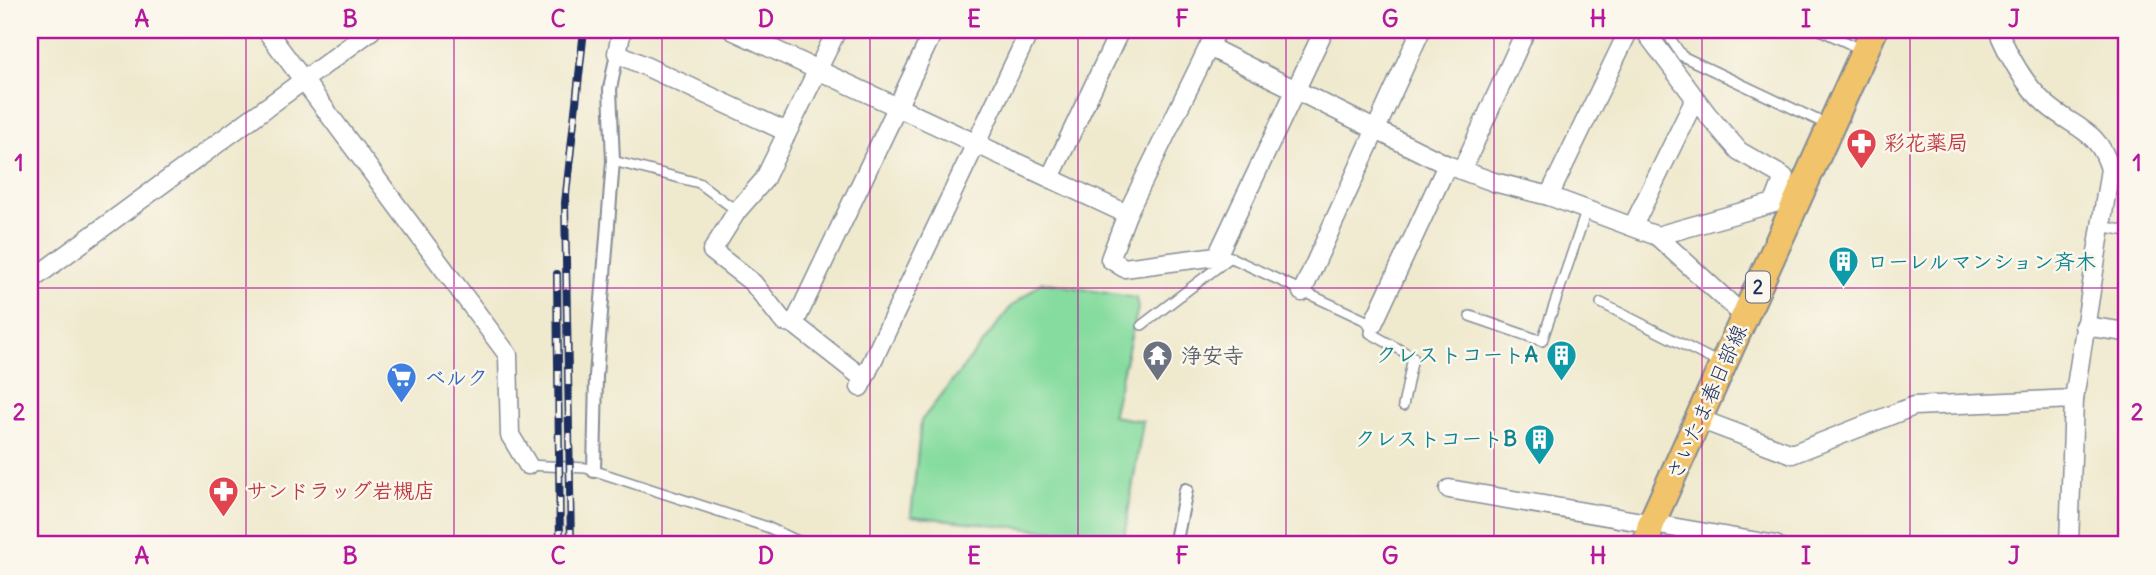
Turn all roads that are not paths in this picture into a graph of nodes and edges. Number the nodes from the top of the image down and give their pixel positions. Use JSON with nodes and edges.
{"nodes":[{"id":1,"x":266,"y":30,"type":"edge"},
{"id":2,"x":372,"y":30,"type":"edge"},
{"id":3,"x":622,"y":30,"type":"edge"},
{"id":4,"x":732,"y":30,"type":"edge"},
{"id":5,"x":836,"y":30,"type":"edge"},
{"id":6,"x":934,"y":30,"type":"edge"},
{"id":7,"x":1030,"y":30,"type":"edge"},
{"id":8,"x":1120,"y":30,"type":"edge"},
{"id":9,"x":1217,"y":30,"type":"edge"},
{"id":10,"x":1324,"y":30,"type":"edge"},
{"id":11,"x":1421,"y":30,"type":"edge"},
{"id":12,"x":1526,"y":30,"type":"edge"},
{"id":13,"x":1629,"y":30,"type":"edge"},
{"id":14,"x":1644,"y":30,"type":"edge"},
{"id":15,"x":1675,"y":30,"type":"edge"},
{"id":16,"x":1820,"y":30,"type":"edge"},
{"id":17,"x":1998,"y":30,"type":"edge"},
{"id":18,"x":755,"y":35,"type":"edge"},
{"id":19,"x":1869,"y":40,"type":"edge"},
{"id":20,"x":1209,"y":47,"type":"junction"},
{"id":21,"x":617,"y":53,"type":"junction"},
{"id":22,"x":818,"y":69,"type":"junction"},
{"id":23,"x":305,"y":81,"type":"junction"},
{"id":24,"x":1297,"y":90,"type":"junction"},
{"id":25,"x":1695,"y":99,"type":"junction"},
{"id":26,"x":898,"y":107,"type":"junction"},
{"id":27,"x":1831,"y":126,"type":"junction"},
{"id":28,"x":1377,"y":130,"type":"junction"},
{"id":29,"x":787,"y":132,"type":"junction"},
{"id":30,"x":976,"y":144,"type":"junction"},
{"id":31,"x":613,"y":160,"type":"junction"},
{"id":32,"x":1455,"y":167,"type":"junction"},
{"id":33,"x":1050,"y":178,"type":"junction"},
{"id":34,"x":1549,"y":196,"type":"junction"},
{"id":35,"x":1587,"y":209,"type":"junction"},
{"id":36,"x":737,"y":211,"type":"junction"},
{"id":37,"x":1127,"y":214,"type":"junction"},
{"id":38,"x":1633,"y":226,"type":"junction"},
{"id":39,"x":2102,"y":226,"type":"junction"},
{"id":40,"x":2126,"y":231,"type":"edge"},
{"id":41,"x":1657,"y":236,"type":"junction"},
{"id":42,"x":1225,"y":255,"type":"junction"},
{"id":43,"x":30,"y":281,"type":"edge"},
{"id":44,"x":1302,"y":292,"type":"junction"},
{"id":45,"x":1601,"y":303,"type":"dead end"},
{"id":46,"x":1470,"y":316,"type":"dead end"},
{"id":47,"x":1745,"y":317,"type":"junction"},
{"id":48,"x":793,"y":324,"type":"junction"},
{"id":49,"x":1373,"y":324,"type":"junction"},
{"id":50,"x":1142,"y":325,"type":"dead end"},
{"id":51,"x":2084,"y":326,"type":"junction"},
{"id":52,"x":2126,"y":332,"type":"edge"},
{"id":53,"x":1723,"y":365,"type":"junction"},
{"id":54,"x":2074,"y":399,"type":"junction"},
{"id":55,"x":1403,"y":406,"type":"dead end"},
{"id":56,"x":1699,"y":419,"type":"junction"},
{"id":57,"x":528,"y":465,"type":"joint"},
{"id":58,"x":594,"y":471,"type":"junction"},
{"id":59,"x":1449,"y":489,"type":"dead end"},
{"id":60,"x":1186,"y":490,"type":"dead end"},
{"id":61,"x":1649,"y":535,"type":"edge"},
{"id":62,"x":807,"y":545,"type":"edge"},
{"id":63,"x":1175,"y":545,"type":"edge"},
{"id":64,"x":1776,"y":545,"type":"edge"},
{"id":65,"x":2069,"y":545,"type":"edge"}],
"edges":[{"from":1,"to":23,"type":"street"},
{"from":2,"to":23,"type":"street"},
{"from":3,"to":21,"type":"street"},
{"from":4,"to":18,"type":"street"},
{"from":5,"to":22,"type":"street"},
{"from":6,"to":26,"type":"street"},
{"from":7,"to":30,"type":"street"},
{"from":8,"to":33,"type":"street"},
{"from":9,"to":20,"type":"street"},
{"from":10,"to":24,"type":"street"},
{"from":11,"to":28,"type":"street"},
{"from":12,"to":32,"type":"street"},
{"from":13,"to":34,"type":"street"},
{"from":14,"to":25,"type":"street"},
{"from":15,"to":27,"type":"lane"},
{"from":16,"to":19,"type":"lane"},
{"from":17,"to":39,"type":"street"},
{"from":18,"to":22,"type":"street"},
{"from":19,"to":27,"type":"main road","name":"さいたま春日部線","number":"2"},
{"from":20,"to":24,"type":"street"},
{"from":20,"to":37,"type":"street"},
{"from":21,"to":29,"type":"street"},
{"from":21,"to":31,"type":"street"},
{"from":22,"to":26,"type":"street"},
{"from":22,"to":29,"type":"street"},
{"from":23,"to":43,"type":"street"},
{"from":23,"to":57,"type":"street"},
{"from":24,"to":28,"type":"street"},
{"from":24,"to":42,"type":"street"},
{"from":25,"to":38,"type":"street"},
{"from":25,"to":41,"type":"street"},
{"from":26,"to":30,"type":"street"},
{"from":26,"to":48,"type":"street"},
{"from":27,"to":47,"type":"main road","name":"さいたま春日部線","number":"2"},
{"from":28,"to":32,"type":"street"},
{"from":28,"to":44,"type":"street"},
{"from":29,"to":36,"type":"street"},
{"from":30,"to":33,"type":"street"},
{"from":30,"to":48,"type":"street"},
{"from":31,"to":36,"type":"lane"},
{"from":31,"to":58,"type":"street"},
{"from":32,"to":34,"type":"street"},
{"from":32,"to":49,"type":"street"},
{"from":33,"to":37,"type":"street"},
{"from":34,"to":35,"type":"street"},
{"from":35,"to":38,"type":"street"},
{"from":35,"to":46,"type":"lane"},
{"from":36,"to":48,"type":"street"},
{"from":37,"to":42,"type":"street"},
{"from":38,"to":41,"type":"street"},
{"from":39,"to":40,"type":"lane"},
{"from":39,"to":51,"type":"street"},
{"from":41,"to":47,"type":"street"},
{"from":42,"to":44,"type":"lane"},
{"from":42,"to":50,"type":"lane"},
{"from":44,"to":49,"type":"lane"},
{"from":45,"to":53,"type":"lane"},
{"from":47,"to":53,"type":"main road","name":"さいたま春日部線","number":"2"},
{"from":49,"to":55,"type":"lane"},
{"from":51,"to":52,"type":"street"},
{"from":51,"to":54,"type":"street"},
{"from":53,"to":56,"type":"main road","name":"さいたま春日部線","number":"2"},
{"from":54,"to":56,"type":"street"},
{"from":54,"to":65,"type":"street"},
{"from":56,"to":61,"type":"main road","name":"さいたま春日部線","number":"2"},
{"from":57,"to":58,"type":"lane"},
{"from":58,"to":62,"type":"lane"},
{"from":59,"to":61,"type":"street"},
{"from":60,"to":63,"type":"street"},
{"from":61,"to":64,"type":"street"}]}
